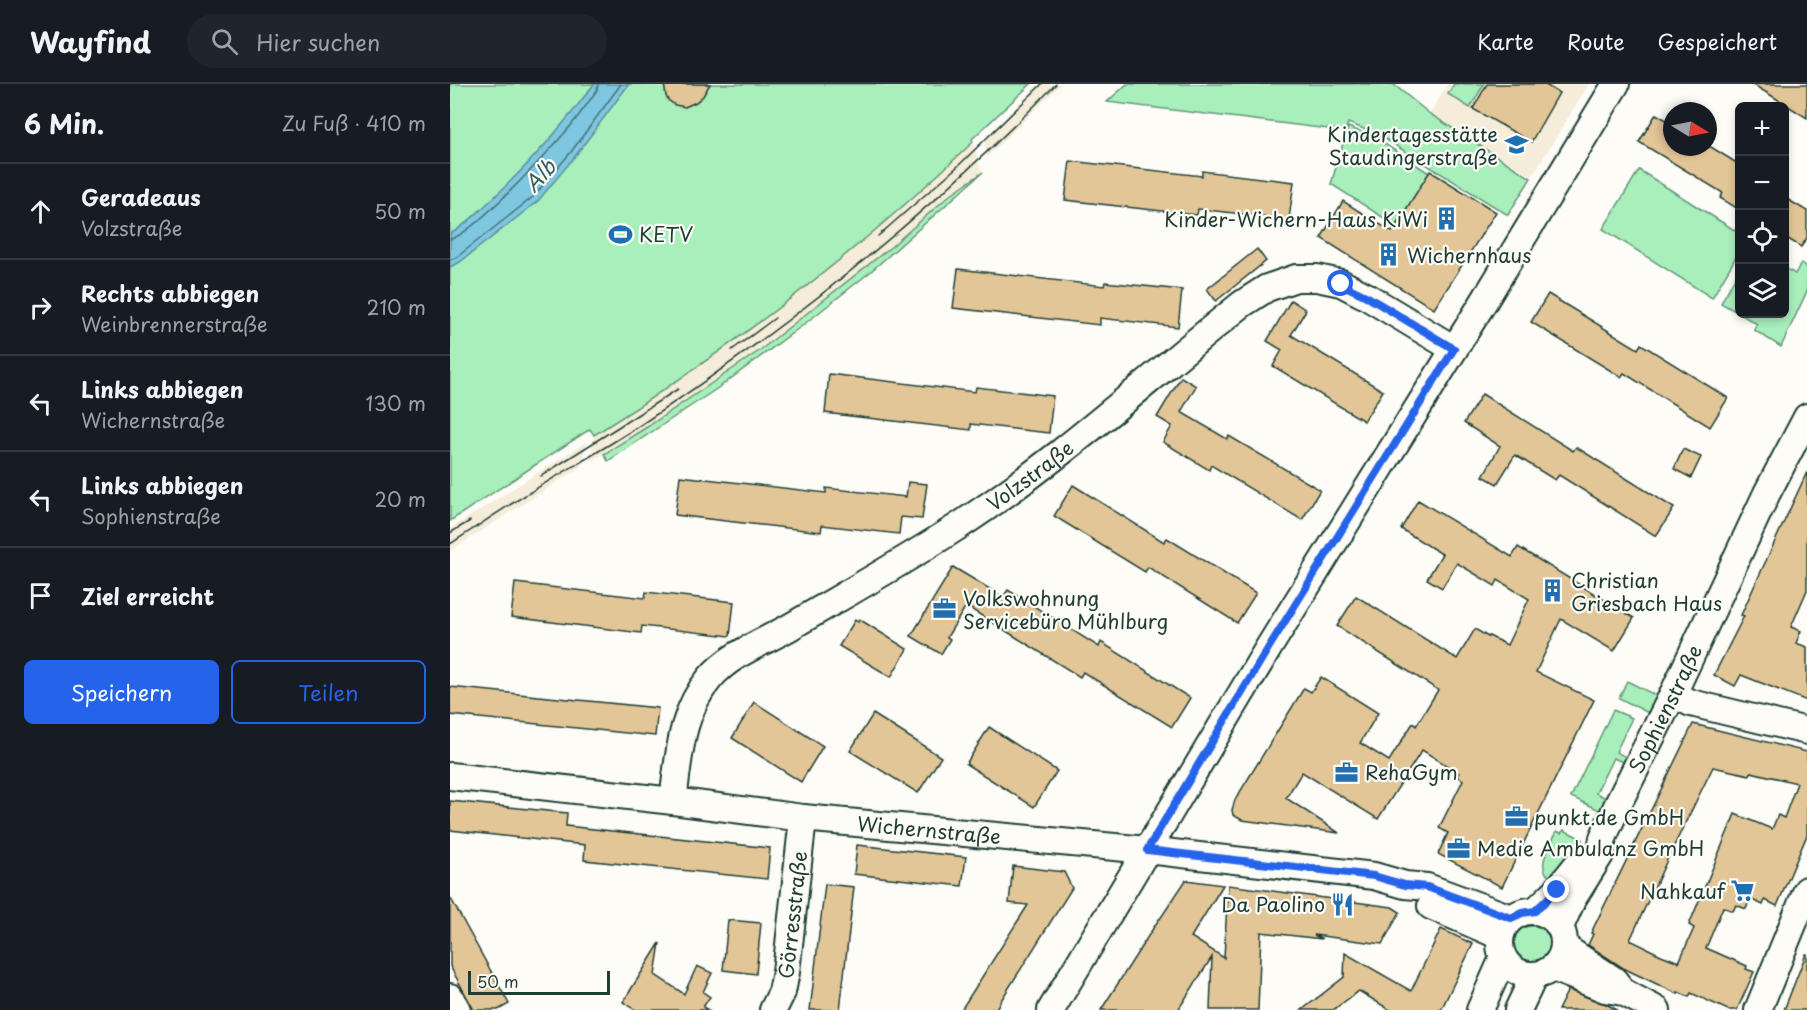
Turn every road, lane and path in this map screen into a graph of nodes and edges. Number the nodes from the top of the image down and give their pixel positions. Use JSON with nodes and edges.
{"nodes":[{"id":1,"x":1616,"y":84,"type":"edge"},
{"id":2,"x":1454,"y":349,"type":"junction"},
{"id":3,"x":1807,"y":417,"type":"edge"},
{"id":4,"x":1672,"y":694,"type":"junction"},
{"id":5,"x":1807,"y":731,"type":"edge"},
{"id":6,"x":450,"y":776,"type":"edge"},
{"id":7,"x":673,"y":801,"type":"junction"},
{"id":8,"x":803,"y":818,"type":"junction"},
{"id":9,"x":1603,"y":838,"type":"junction"},
{"id":10,"x":1147,"y":850,"type":"junction"},
{"id":11,"x":1807,"y":890,"type":"edge"},
{"id":12,"x":1512,"y":931,"type":"junction"},
{"id":13,"x":1553,"y":954,"type":"junction"},
{"id":14,"x":450,"y":997,"type":"edge"},
{"id":15,"x":457,"y":1010,"type":"edge"},
{"id":16,"x":773,"y":1010,"type":"edge"},
{"id":17,"x":1051,"y":1010,"type":"edge"},
{"id":18,"x":1480,"y":1010,"type":"edge"},
{"id":19,"x":1518,"y":1010,"type":"edge"},
{"id":20,"x":1657,"y":1010,"type":"edge"},
{"id":21,"x":1758,"y":1010,"type":"edge"}],
"edges":[{"from":1,"to":2,"type":"street"},
{"from":2,"to":7,"type":"street","name":"Volzstraße"},
{"from":2,"to":10,"type":"street"},
{"from":3,"to":4,"type":"street","name":"Sophienstraße"},
{"from":4,"to":5,"type":"street"},
{"from":4,"to":9,"type":"street","name":"Sophienstraße"},
{"from":6,"to":7,"type":"street","name":"Wichernstraße"},
{"from":7,"to":8,"type":"street","name":"Wichernstraße"},
{"from":8,"to":10,"type":"street","name":"Wichernstraße"},
{"from":8,"to":16,"type":"street","name":"Görresstraße"},
{"from":9,"to":12,"type":"street","name":"Sophienstraße"},
{"from":9,"to":13,"type":"street","name":"Sophienstraße"},
{"from":10,"to":12,"type":"street","name":"Wichernstraße"},
{"from":10,"to":17,"type":"street"},
{"from":11,"to":21,"type":"street"},
{"from":12,"to":13,"type":"street"},
{"from":12,"to":13,"type":"street"},
{"from":12,"to":18,"type":"street","name":"Sophienstraße"},
{"from":13,"to":19,"type":"street","name":"Sophienstraße"},
{"from":13,"to":20,"type":"street"},
{"from":14,"to":15,"type":"street"}]}
